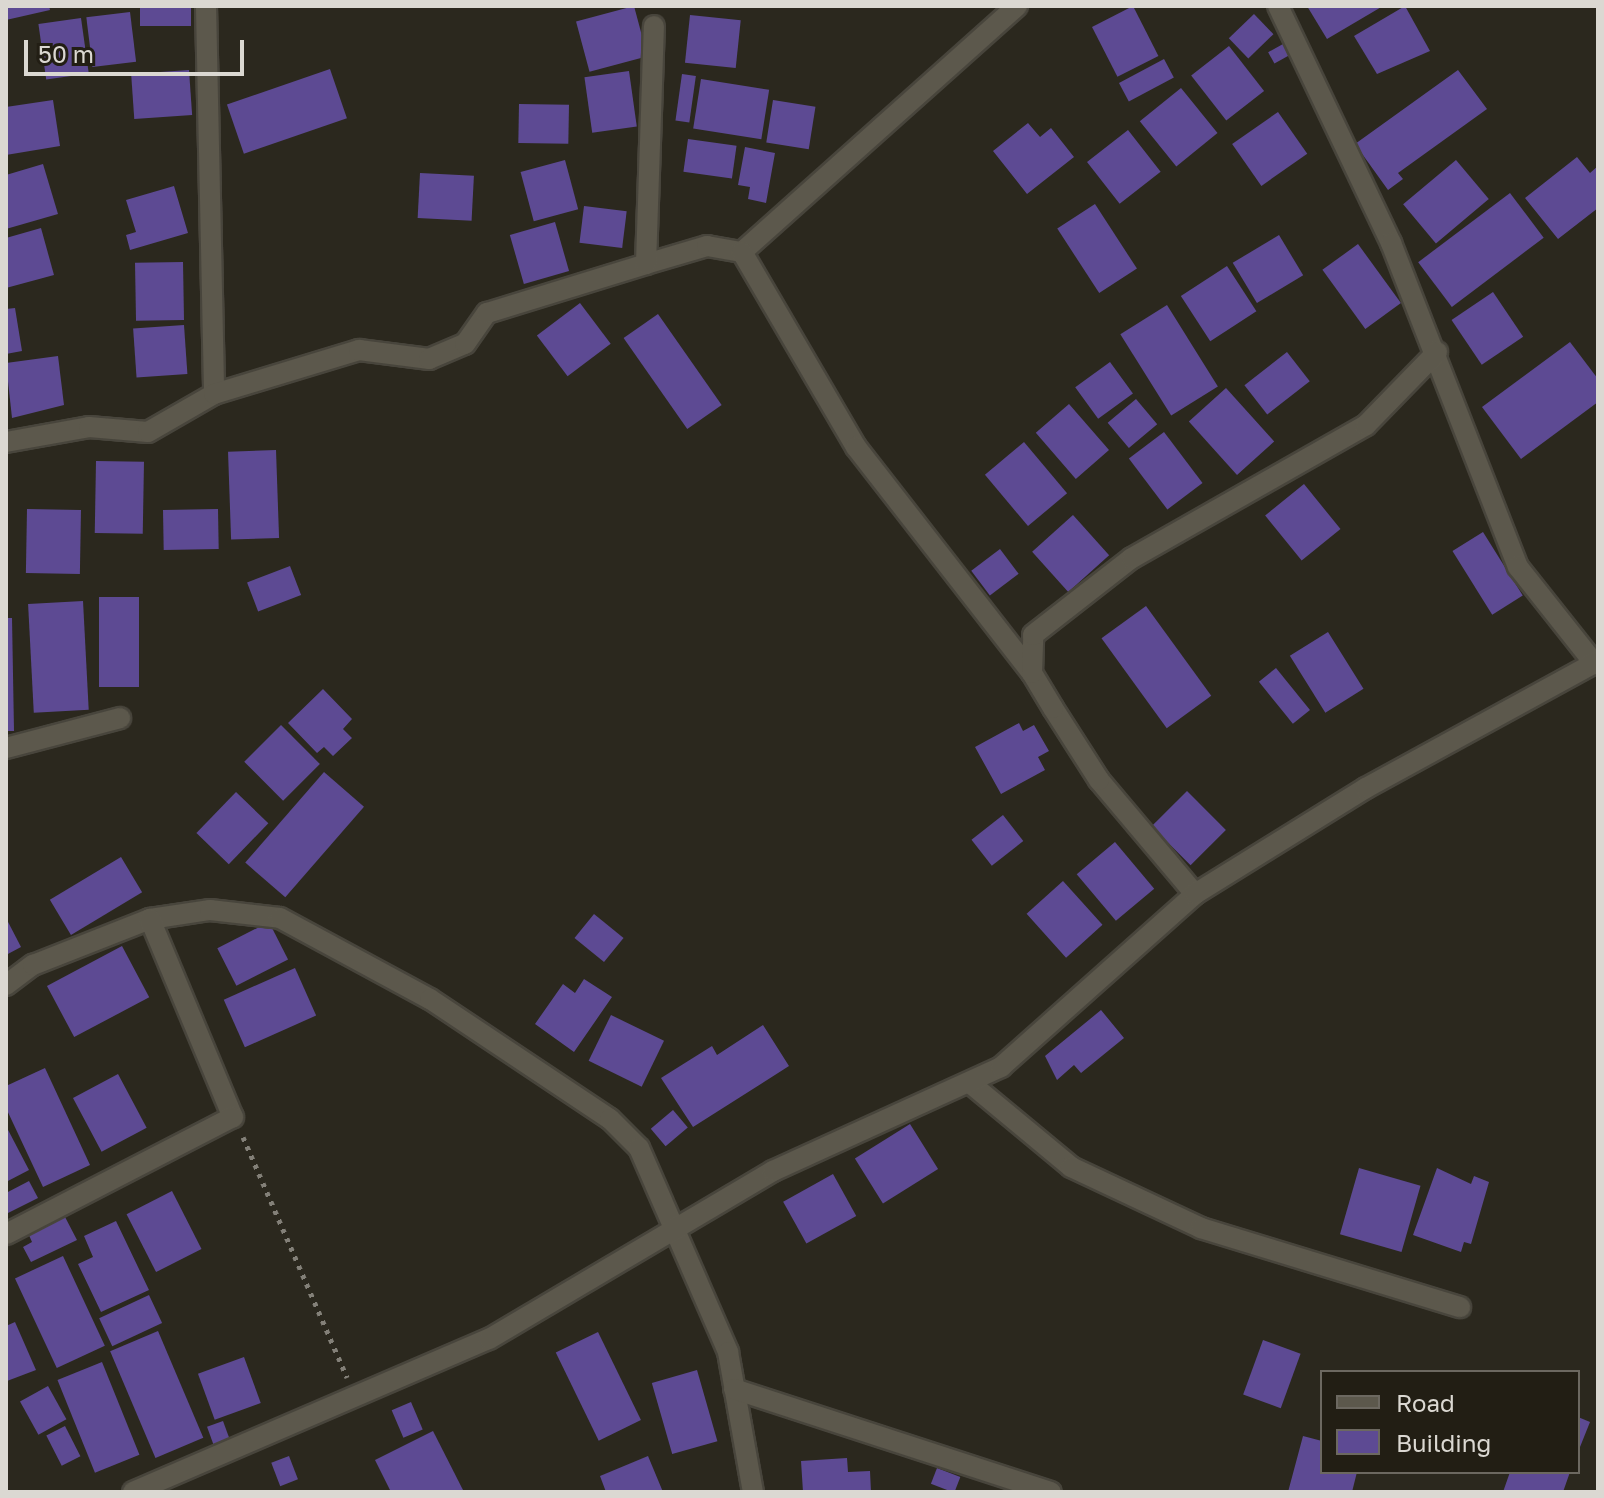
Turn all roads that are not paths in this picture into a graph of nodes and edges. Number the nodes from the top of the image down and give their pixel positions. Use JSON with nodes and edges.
{"nodes":[{"id":1,"x":206,"y":6,"type":"edge"},
{"id":2,"x":1017,"y":6,"type":"edge"},
{"id":3,"x":1278,"y":6,"type":"edge"},
{"id":4,"x":654,"y":26,"type":"dead end"},
{"id":5,"x":742,"y":252,"type":"junction"},
{"id":6,"x":646,"y":264,"type":"junction"},
{"id":7,"x":1437,"y":352,"type":"junction"},
{"id":8,"x":214,"y":394,"type":"junction"},
{"id":9,"x":6,"y":442,"type":"edge"},
{"id":10,"x":1596,"y":663,"type":"edge"},
{"id":11,"x":1032,"y":673,"type":"junction"},
{"id":12,"x":120,"y":718,"type":"dead end"},
{"id":13,"x":6,"y":748,"type":"edge"},
{"id":14,"x":1195,"y":894,"type":"junction"},
{"id":15,"x":150,"y":919,"type":"junction"},
{"id":16,"x":6,"y":985,"type":"edge"},
{"id":17,"x":970,"y":1083,"type":"junction"},
{"id":18,"x":670,"y":1233,"type":"junction"},
{"id":19,"x":6,"y":1234,"type":"edge"},
{"id":20,"x":1460,"y":1307,"type":"dead end"},
{"id":21,"x":734,"y":1389,"type":"junction"},
{"id":22,"x":133,"y":1492,"type":"edge"},
{"id":23,"x":753,"y":1492,"type":"edge"},
{"id":24,"x":1051,"y":1492,"type":"edge"}],
"edges":[{"from":1,"to":8,"type":"street"},
{"from":2,"to":5,"type":"street"},
{"from":3,"to":7,"type":"street"},
{"from":4,"to":6,"type":"street"},
{"from":5,"to":6,"type":"street"},
{"from":5,"to":11,"type":"street"},
{"from":6,"to":8,"type":"street"},
{"from":7,"to":10,"type":"street"},
{"from":7,"to":11,"type":"street"},
{"from":8,"to":9,"type":"street"},
{"from":10,"to":14,"type":"street"},
{"from":11,"to":14,"type":"street"},
{"from":12,"to":13,"type":"street"},
{"from":14,"to":17,"type":"street"},
{"from":15,"to":16,"type":"street"},
{"from":15,"to":18,"type":"street"},
{"from":15,"to":19,"type":"street"},
{"from":17,"to":18,"type":"street"},
{"from":17,"to":20,"type":"street"},
{"from":18,"to":21,"type":"street"},
{"from":18,"to":22,"type":"street"},
{"from":21,"to":23,"type":"street"},
{"from":21,"to":24,"type":"street"}]}
